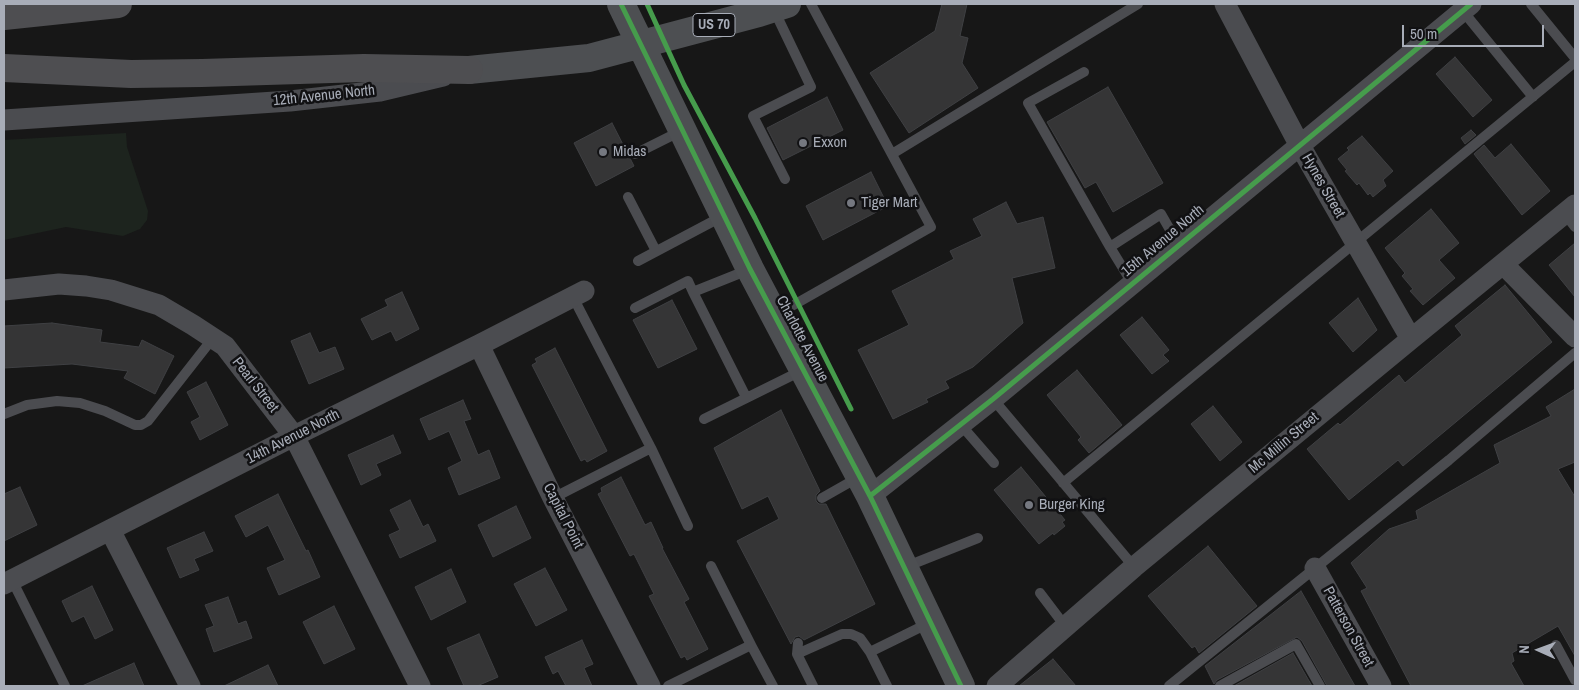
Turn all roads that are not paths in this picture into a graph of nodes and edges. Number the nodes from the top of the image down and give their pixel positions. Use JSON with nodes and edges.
{"nodes":[{"id":1,"x":118,"y":4,"type":"edge"},
{"id":2,"x":621,"y":4,"type":"edge"},
{"id":3,"x":811,"y":4,"type":"edge"},
{"id":4,"x":1138,"y":4,"type":"edge"},
{"id":5,"x":1225,"y":4,"type":"edge"},
{"id":6,"x":1531,"y":4,"type":"edge"},
{"id":7,"x":780,"y":6,"type":"edge"},
{"id":8,"x":1466,"y":7,"type":"edge"},
{"id":9,"x":4,"y":16,"type":"edge"},
{"id":10,"x":640,"y":44,"type":"junction"},
{"id":11,"x":1575,"y":58,"type":"edge"},
{"id":12,"x":1575,"y":62,"type":"edge"},
{"id":13,"x":4,"y":68,"type":"edge"},
{"id":14,"x":469,"y":70,"type":"junction"},
{"id":15,"x":1084,"y":72,"type":"dead end"},
{"id":16,"x":1533,"y":97,"type":"junction"},
{"id":17,"x":4,"y":120,"type":"edge"},
{"id":18,"x":682,"y":130,"type":"junction"},
{"id":19,"x":1299,"y":144,"type":"junction"},
{"id":20,"x":635,"y":154,"type":"dead end"},
{"id":21,"x":892,"y":154,"type":"junction"},
{"id":22,"x":785,"y":179,"type":"dead end"},
{"id":23,"x":628,"y":197,"type":"dead end"},
{"id":24,"x":1572,"y":215,"type":"edge"},
{"id":25,"x":724,"y":216,"type":"junction"},
{"id":26,"x":1184,"y":240,"type":"junction"},
{"id":27,"x":1356,"y":243,"type":"junction"},
{"id":28,"x":1110,"y":247,"type":"junction"},
{"id":29,"x":656,"y":251,"type":"junction"},
{"id":30,"x":638,"y":261,"type":"dead end"},
{"id":31,"x":1503,"y":264,"type":"junction"},
{"id":32,"x":750,"y":269,"type":"junction"},
{"id":33,"x":1132,"y":283,"type":"junction"},
{"id":34,"x":4,"y":290,"type":"edge"},
{"id":35,"x":694,"y":292,"type":"junction"},
{"id":36,"x":578,"y":294,"type":"joint"},
{"id":37,"x":635,"y":308,"type":"dead end"},
{"id":38,"x":775,"y":315,"type":"junction"},
{"id":39,"x":1575,"y":337,"type":"edge"},
{"id":40,"x":213,"y":338,"type":"junction"},
{"id":41,"x":1411,"y":339,"type":"junction"},
{"id":42,"x":479,"y":345,"type":"junction"},
{"id":43,"x":1575,"y":353,"type":"edge"},
{"id":44,"x":804,"y":369,"type":"junction"},
{"id":45,"x":746,"y":398,"type":"junction"},
{"id":46,"x":993,"y":399,"type":"junction"},
{"id":47,"x":4,"y":414,"type":"edge"},
{"id":48,"x":704,"y":418,"type":"dead end"},
{"id":49,"x":961,"y":425,"type":"junction"},
{"id":50,"x":294,"y":436,"type":"junction"},
{"id":51,"x":650,"y":448,"type":"junction"},
{"id":52,"x":994,"y":463,"type":"dead end"},
{"id":53,"x":1063,"y":483,"type":"junction"},
{"id":54,"x":865,"y":486,"type":"junction"},
{"id":55,"x":553,"y":498,"type":"junction"},
{"id":56,"x":822,"y":498,"type":"dead end"},
{"id":57,"x":688,"y":526,"type":"dead end"},
{"id":58,"x":110,"y":530,"type":"junction"},
{"id":59,"x":978,"y":538,"type":"dead end"},
{"id":60,"x":711,"y":566,"type":"dead end"},
{"id":61,"x":905,"y":567,"type":"junction"},
{"id":62,"x":1134,"y":568,"type":"junction"},
{"id":63,"x":1315,"y":568,"type":"junction"},
{"id":64,"x":8,"y":582,"type":"edge"},
{"id":65,"x":1040,"y":593,"type":"dead end"},
{"id":66,"x":931,"y":622,"type":"junction"},
{"id":67,"x":1065,"y":626,"type":"junction"},
{"id":68,"x":798,"y":643,"type":"dead end"},
{"id":69,"x":751,"y":644,"type":"junction"},
{"id":70,"x":1556,"y":645,"type":"dead end"},
{"id":71,"x":870,"y":652,"type":"junction"},
{"id":72,"x":797,"y":654,"type":"junction"},
{"id":73,"x":1575,"y":680,"type":"edge"},
{"id":74,"x":65,"y":686,"type":"edge"},
{"id":75,"x":190,"y":686,"type":"edge"},
{"id":76,"x":420,"y":686,"type":"edge"},
{"id":77,"x":650,"y":686,"type":"edge"},
{"id":78,"x":668,"y":686,"type":"edge"},
{"id":79,"x":772,"y":686,"type":"edge"},
{"id":80,"x":814,"y":686,"type":"edge"},
{"id":81,"x":886,"y":686,"type":"edge"},
{"id":82,"x":961,"y":686,"type":"edge"},
{"id":83,"x":997,"y":686,"type":"edge"},
{"id":84,"x":1170,"y":686,"type":"edge"},
{"id":85,"x":1220,"y":686,"type":"edge"},
{"id":86,"x":1320,"y":686,"type":"edge"},
{"id":87,"x":1381,"y":686,"type":"edge"}],
"edges":[{"from":1,"to":9,"type":"highway"},
{"from":2,"to":10,"type":"main road","name":"Charlotte Avenue"},
{"from":3,"to":21,"type":"lane"},
{"from":4,"to":21,"type":"lane"},
{"from":5,"to":19,"type":"street","name":"Hynes Street"},
{"from":6,"to":11,"type":"lane"},
{"from":7,"to":10,"type":"main road","number":"US 70"},
{"from":7,"to":22,"type":"lane"},
{"from":8,"to":16,"type":"lane"},
{"from":8,"to":19,"type":"street","name":"15th Avenue North"},
{"from":10,"to":14,"type":"main road","name":"12th Avenue North"},
{"from":10,"to":18,"type":"main road","name":"Charlotte Avenue"},
{"from":12,"to":16,"type":"lane"},
{"from":13,"to":14,"type":"highway"},
{"from":14,"to":17,"type":"street","name":"12th Avenue North"},
{"from":15,"to":28,"type":"lane"},
{"from":16,"to":27,"type":"lane"},
{"from":18,"to":20,"type":"lane"},
{"from":18,"to":25,"type":"main road","name":"Charlotte Avenue"},
{"from":19,"to":26,"type":"street","name":"15th Avenue North"},
{"from":19,"to":27,"type":"street","name":"Hynes Street"},
{"from":21,"to":38,"type":"lane"},
{"from":23,"to":29,"type":"lane"},
{"from":24,"to":31,"type":"street","name":"Mc Millin Street"},
{"from":25,"to":29,"type":"lane"},
{"from":25,"to":32,"type":"main road","name":"Charlotte Avenue"},
{"from":26,"to":28,"type":"lane"},
{"from":26,"to":33,"type":"street","name":"15th Avenue North"},
{"from":27,"to":41,"type":"street","name":"Hynes Street"},
{"from":27,"to":53,"type":"lane"},
{"from":28,"to":33,"type":"lane"},
{"from":29,"to":30,"type":"lane"},
{"from":31,"to":39,"type":"street"},
{"from":31,"to":41,"type":"street","name":"Mc Millin Street"},
{"from":32,"to":35,"type":"lane"},
{"from":32,"to":38,"type":"main road","name":"Charlotte Avenue"},
{"from":33,"to":46,"type":"street","name":"15th Avenue North"},
{"from":34,"to":40,"type":"street","name":"Pearl Street"},
{"from":35,"to":37,"type":"lane"},
{"from":35,"to":45,"type":"lane"},
{"from":36,"to":42,"type":"street","name":"14th Avenue North"},
{"from":36,"to":51,"type":"lane"},
{"from":38,"to":44,"type":"main road","name":"Charlotte Avenue"},
{"from":40,"to":47,"type":"lane"},
{"from":40,"to":50,"type":"street","name":"Pearl Street"},
{"from":41,"to":62,"type":"street","name":"Mc Millin Street"},
{"from":42,"to":50,"type":"street","name":"14th Avenue North"},
{"from":42,"to":55,"type":"street","name":"Capital Point"},
{"from":43,"to":63,"type":"lane"},
{"from":44,"to":45,"type":"lane"},
{"from":44,"to":54,"type":"main road","name":"Charlotte Avenue"},
{"from":45,"to":48,"type":"lane"},
{"from":46,"to":49,"type":"street","name":"15th Avenue North"},
{"from":46,"to":53,"type":"lane"},
{"from":49,"to":52,"type":"lane"},
{"from":49,"to":54,"type":"street","name":"15th Avenue North"},
{"from":50,"to":58,"type":"street","name":"14th Avenue North"},
{"from":50,"to":76,"type":"street","name":"Pearl Street"},
{"from":51,"to":55,"type":"lane"},
{"from":51,"to":57,"type":"lane"},
{"from":53,"to":62,"type":"lane"},
{"from":54,"to":56,"type":"lane"},
{"from":54,"to":61,"type":"main road","name":"Charlotte Avenue"},
{"from":55,"to":77,"type":"street","name":"Capital Point"},
{"from":58,"to":64,"type":"street","name":"14th Avenue North"},
{"from":58,"to":75,"type":"street"},
{"from":59,"to":61,"type":"lane"},
{"from":60,"to":69,"type":"lane"},
{"from":61,"to":66,"type":"main road","name":"Charlotte Avenue"},
{"from":62,"to":67,"type":"street","name":"Mc Millin Street"},
{"from":63,"to":84,"type":"lane"},
{"from":63,"to":87,"type":"street","name":"Patterson Street"},
{"from":64,"to":74,"type":"lane"},
{"from":65,"to":67,"type":"lane"},
{"from":66,"to":71,"type":"lane"},
{"from":66,"to":82,"type":"main road","name":"Charlotte Avenue"},
{"from":67,"to":83,"type":"street","name":"Mc Millin Street"},
{"from":68,"to":72,"type":"lane"},
{"from":69,"to":78,"type":"lane"},
{"from":69,"to":79,"type":"lane"},
{"from":70,"to":73,"type":"lane"},
{"from":71,"to":72,"type":"lane"},
{"from":71,"to":81,"type":"lane"},
{"from":72,"to":80,"type":"lane"},
{"from":85,"to":86,"type":"lane"}]}
